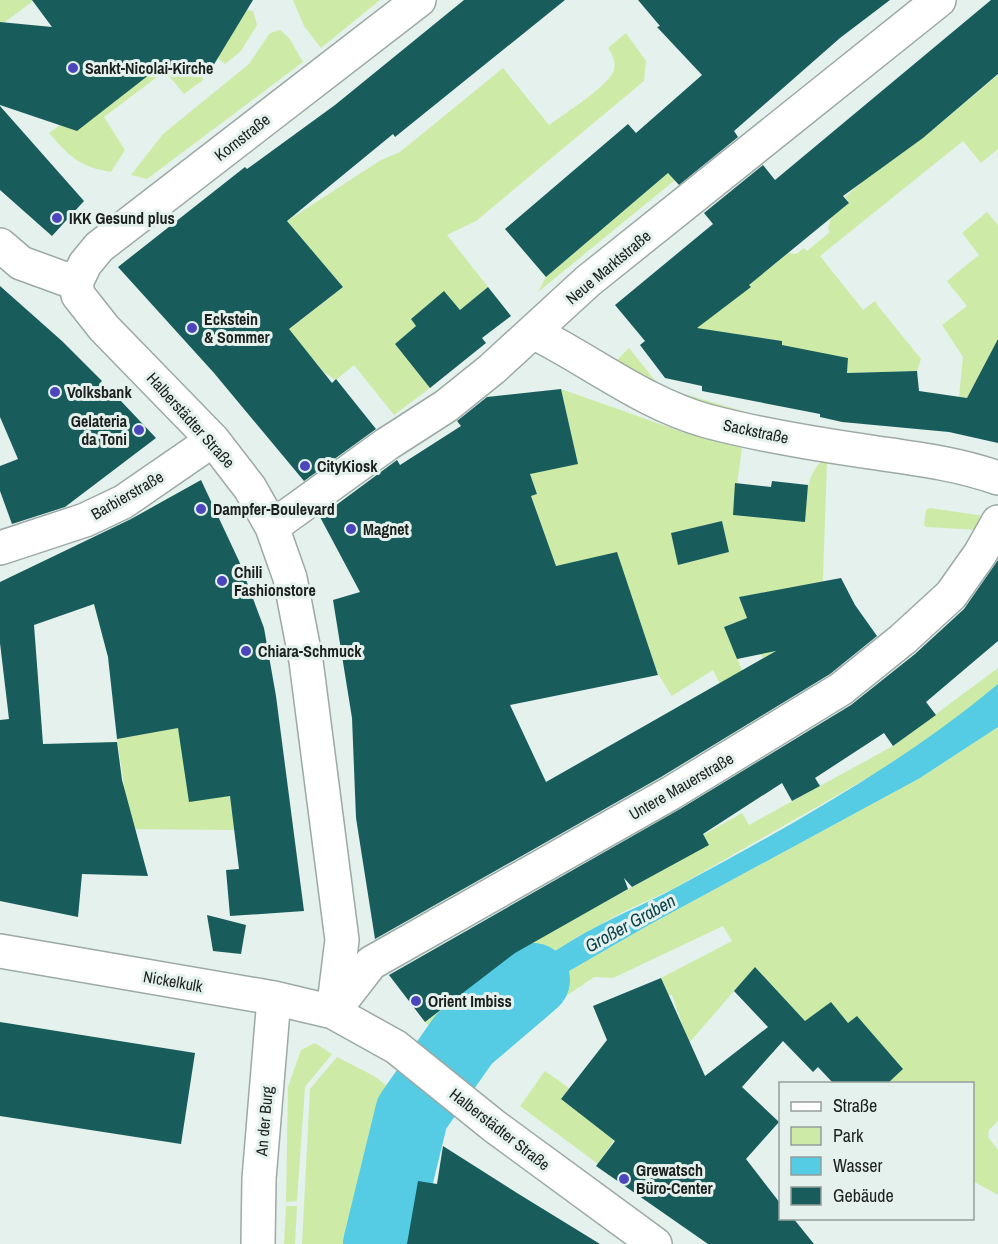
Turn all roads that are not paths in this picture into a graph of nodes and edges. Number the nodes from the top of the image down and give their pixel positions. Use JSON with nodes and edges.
{"nodes":[{"id":1,"x":419,"y":0,"type":"edge"},
{"id":2,"x":939,"y":0,"type":"edge"},
{"id":3,"x":0,"y":245,"type":"edge"},
{"id":4,"x":76,"y":283,"type":"junction"},
{"id":5,"x":533,"y":332,"type":"junction"},
{"id":6,"x":213,"y":440,"type":"junction"},
{"id":7,"x":998,"y":478,"type":"edge"},
{"id":8,"x":998,"y":522,"type":"edge"},
{"id":9,"x":272,"y":527,"type":"junction"},
{"id":10,"x":0,"y":548,"type":"edge"},
{"id":11,"x":0,"y":951,"type":"edge"},
{"id":12,"x":274,"y":998,"type":"junction"},
{"id":13,"x":338,"y":1015,"type":"junction"},
{"id":14,"x":258,"y":1244,"type":"edge"},
{"id":15,"x":655,"y":1244,"type":"edge"}],
"edges":[{"from":1,"to":4,"type":"street","name":"Kornstraße"},
{"from":2,"to":5,"type":"street","name":"Neue Marktstraße"},
{"from":3,"to":4,"type":"street"},
{"from":4,"to":6,"type":"street","name":"Halberstädter Straße"},
{"from":5,"to":7,"type":"street","name":"Sackstraße"},
{"from":5,"to":9,"type":"street","name":"Neue Marktstraße"},
{"from":6,"to":9,"type":"street","name":"Halberstädter Straße"},
{"from":6,"to":10,"type":"street","name":"Barbierstraße"},
{"from":8,"to":13,"type":"street","name":"Untere Mauerstraße"},
{"from":9,"to":13,"type":"street","name":"Halberstädter Straße"},
{"from":11,"to":12,"type":"street","name":"Nickelkulk"},
{"from":12,"to":13,"type":"street","name":"Nickelkulk"},
{"from":12,"to":14,"type":"street","name":"An der Burg"},
{"from":13,"to":15,"type":"street","name":"Halberstädter Straße"}]}
